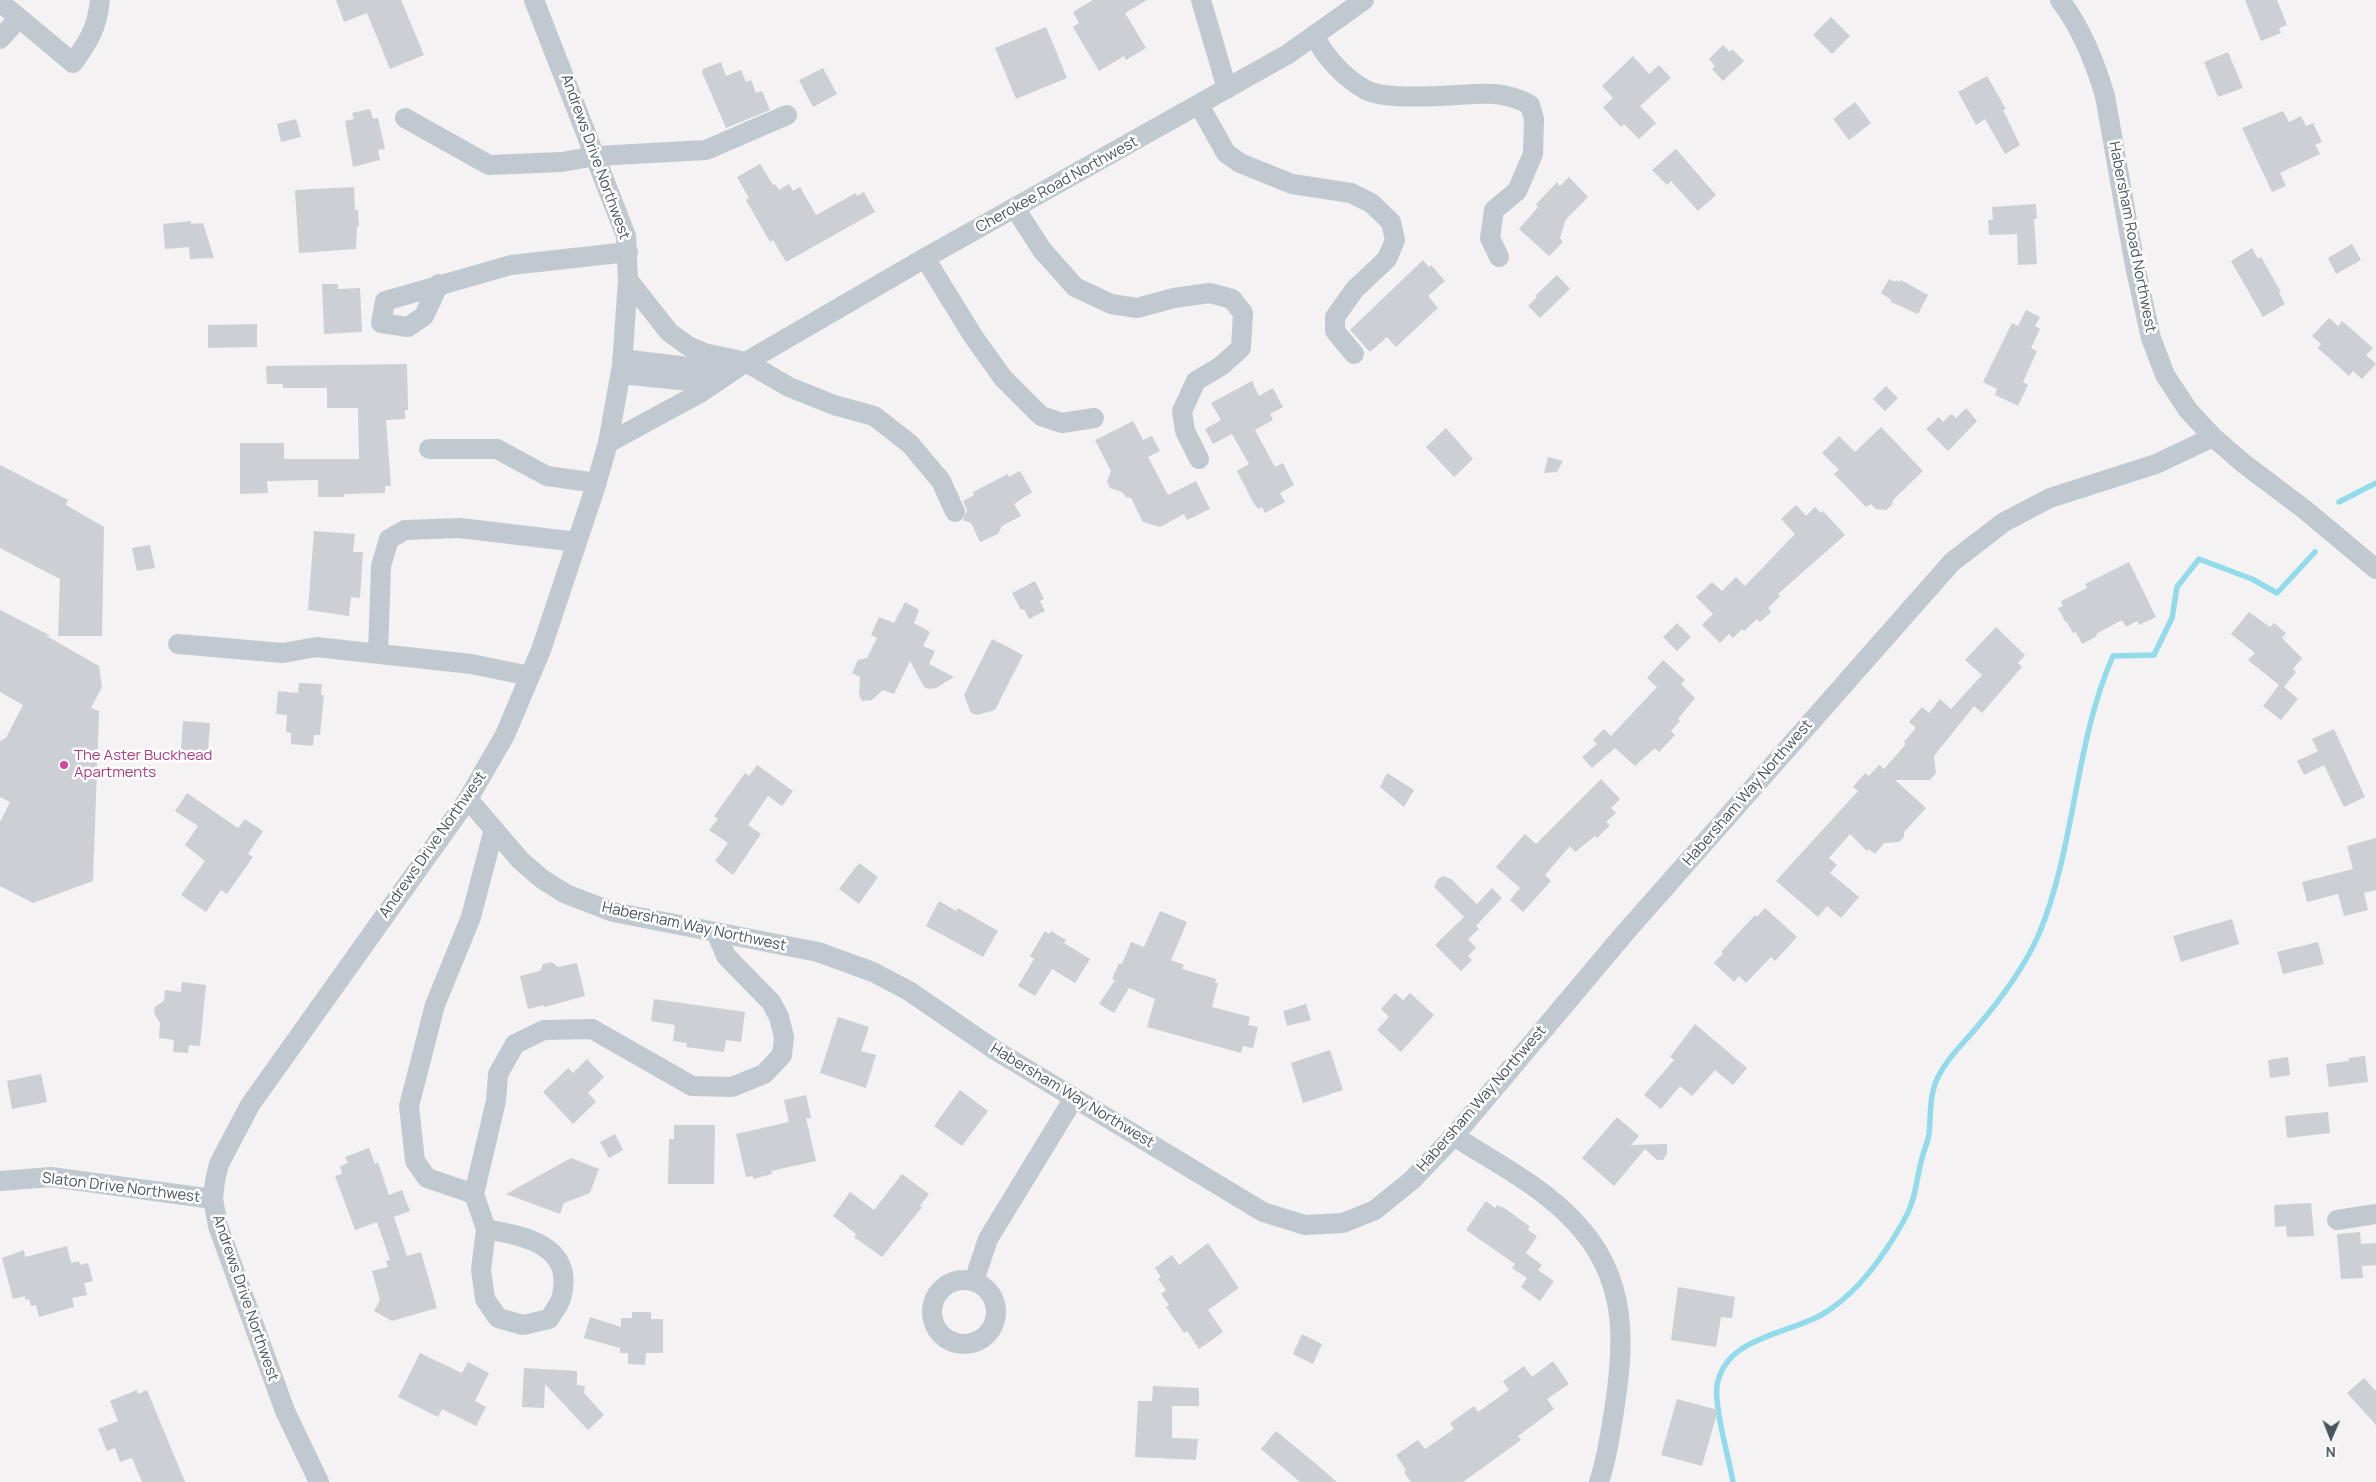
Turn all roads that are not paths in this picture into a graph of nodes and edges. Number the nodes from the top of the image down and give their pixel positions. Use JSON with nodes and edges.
{"nodes":[{"id":1,"x":100,"y":0,"type":"edge"},
{"id":2,"x":534,"y":0,"type":"edge"},
{"id":3,"x":1201,"y":0,"type":"edge"},
{"id":4,"x":1364,"y":0,"type":"edge"},
{"id":5,"x":2060,"y":0,"type":"edge"},
{"id":6,"x":0,"y":2,"type":"edge"},
{"id":7,"x":19,"y":18,"type":"junction"},
{"id":8,"x":1314,"y":35,"type":"junction"},
{"id":9,"x":0,"y":39,"type":"edge"},
{"id":10,"x":1227,"y":90,"type":"junction"},
{"id":11,"x":1199,"y":105,"type":"junction"},
{"id":12,"x":787,"y":115,"type":"dead end"},
{"id":13,"x":405,"y":118,"type":"dead end"},
{"id":14,"x":596,"y":156,"type":"junction"},
{"id":15,"x":1015,"y":208,"type":"junction"},
{"id":16,"x":628,"y":252,"type":"junction"},
{"id":17,"x":1499,"y":257,"type":"dead end"},
{"id":18,"x":925,"y":258,"type":"junction"},
{"id":19,"x":628,"y":280,"type":"junction"},
{"id":20,"x":439,"y":284,"type":"dead end"},
{"id":21,"x":1354,"y":354,"type":"dead end"},
{"id":22,"x":622,"y":366,"type":"junction"},
{"id":23,"x":738,"y":367,"type":"junction"},
{"id":24,"x":713,"y":383,"type":"junction"},
{"id":25,"x":1094,"y":418,"type":"dead end"},
{"id":26,"x":2213,"y":437,"type":"junction"},
{"id":27,"x":608,"y":443,"type":"junction"},
{"id":28,"x":429,"y":449,"type":"dead end"},
{"id":29,"x":1199,"y":459,"type":"dead end"},
{"id":30,"x":597,"y":483,"type":"junction"},
{"id":31,"x":955,"y":512,"type":"dead end"},
{"id":32,"x":577,"y":542,"type":"junction"},
{"id":33,"x":2376,"y":569,"type":"edge"},
{"id":34,"x":178,"y":644,"type":"dead end"},
{"id":35,"x":378,"y":654,"type":"junction"},
{"id":36,"x":530,"y":676,"type":"junction"},
{"id":37,"x":468,"y":799,"type":"junction"},
{"id":38,"x":494,"y":829,"type":"junction"},
{"id":39,"x":716,"y":932,"type":"junction"},
{"id":40,"x":1074,"y":1098,"type":"junction"},
{"id":41,"x":1454,"y":1136,"type":"junction"},
{"id":42,"x":0,"y":1182,"type":"edge"},
{"id":43,"x":474,"y":1194,"type":"junction"},
{"id":44,"x":213,"y":1199,"type":"junction"},
{"id":45,"x":2376,"y":1214,"type":"edge"},
{"id":46,"x":2337,"y":1220,"type":"dead end"},
{"id":47,"x":486,"y":1229,"type":"junction"},
{"id":48,"x":974,"y":1281,"type":"dead end"},
{"id":49,"x":319,"y":1482,"type":"edge"},
{"id":50,"x":1599,"y":1482,"type":"edge"}],
"edges":[{"from":1,"to":7,"type":"street"},
{"from":2,"to":14,"type":"street","name":"Andrews Drive Northwest"},
{"from":3,"to":10,"type":"street"},
{"from":4,"to":8,"type":"street","name":"Cherokee Road Northwest"},
{"from":5,"to":26,"type":"street","name":"Habersham Road Northwest"},
{"from":6,"to":7,"type":"street"},
{"from":7,"to":9,"type":"street"},
{"from":8,"to":10,"type":"street","name":"Cherokee Road Northwest"},
{"from":8,"to":17,"type":"street"},
{"from":10,"to":11,"type":"street","name":"Cherokee Road Northwest"},
{"from":11,"to":15,"type":"street","name":"Cherokee Road Northwest"},
{"from":11,"to":21,"type":"street"},
{"from":12,"to":14,"type":"street"},
{"from":13,"to":14,"type":"street"},
{"from":14,"to":16,"type":"street","name":"Andrews Drive Northwest"},
{"from":15,"to":18,"type":"street","name":"Cherokee Road Northwest"},
{"from":15,"to":29,"type":"street"},
{"from":16,"to":19,"type":"street","name":"Andrews Drive Northwest"},
{"from":16,"to":20,"type":"street"},
{"from":18,"to":23,"type":"street","name":"Cherokee Road Northwest"},
{"from":18,"to":25,"type":"street"},
{"from":19,"to":22,"type":"street","name":"Andrews Drive Northwest"},
{"from":19,"to":23,"type":"street"},
{"from":22,"to":23,"type":"street"},
{"from":22,"to":24,"type":"street"},
{"from":22,"to":27,"type":"street","name":"Andrews Drive Northwest"},
{"from":23,"to":24,"type":"street","name":"Cherokee Road Northwest"},
{"from":23,"to":31,"type":"street"},
{"from":24,"to":27,"type":"street","name":"Cherokee Road Northwest"},
{"from":26,"to":33,"type":"street","name":"Habersham Road Northwest"},
{"from":26,"to":41,"type":"street","name":"Habersham Way Northwest"},
{"from":27,"to":30,"type":"street","name":"Andrews Drive Northwest"},
{"from":28,"to":30,"type":"street"},
{"from":30,"to":32,"type":"street","name":"Andrews Drive Northwest"},
{"from":32,"to":35,"type":"street"},
{"from":32,"to":36,"type":"street","name":"Andrews Drive Northwest"},
{"from":34,"to":35,"type":"street"},
{"from":35,"to":36,"type":"street"},
{"from":36,"to":37,"type":"street","name":"Andrews Drive Northwest"},
{"from":37,"to":38,"type":"street","name":"Habersham Way Northwest"},
{"from":37,"to":44,"type":"street","name":"Andrews Drive Northwest"},
{"from":38,"to":39,"type":"street","name":"Habersham Way Northwest"},
{"from":38,"to":43,"type":"street"},
{"from":39,"to":40,"type":"street","name":"Habersham Way Northwest"},
{"from":39,"to":43,"type":"street"},
{"from":40,"to":41,"type":"street","name":"Habersham Way Northwest"},
{"from":40,"to":48,"type":"street"},
{"from":41,"to":50,"type":"street"},
{"from":42,"to":44,"type":"street","name":"Slaton Drive Northwest"},
{"from":43,"to":47,"type":"street"},
{"from":44,"to":49,"type":"street","name":"Andrews Drive Northwest"},
{"from":45,"to":46,"type":"street"},
{"from":47,"to":47,"type":"street"}]}
